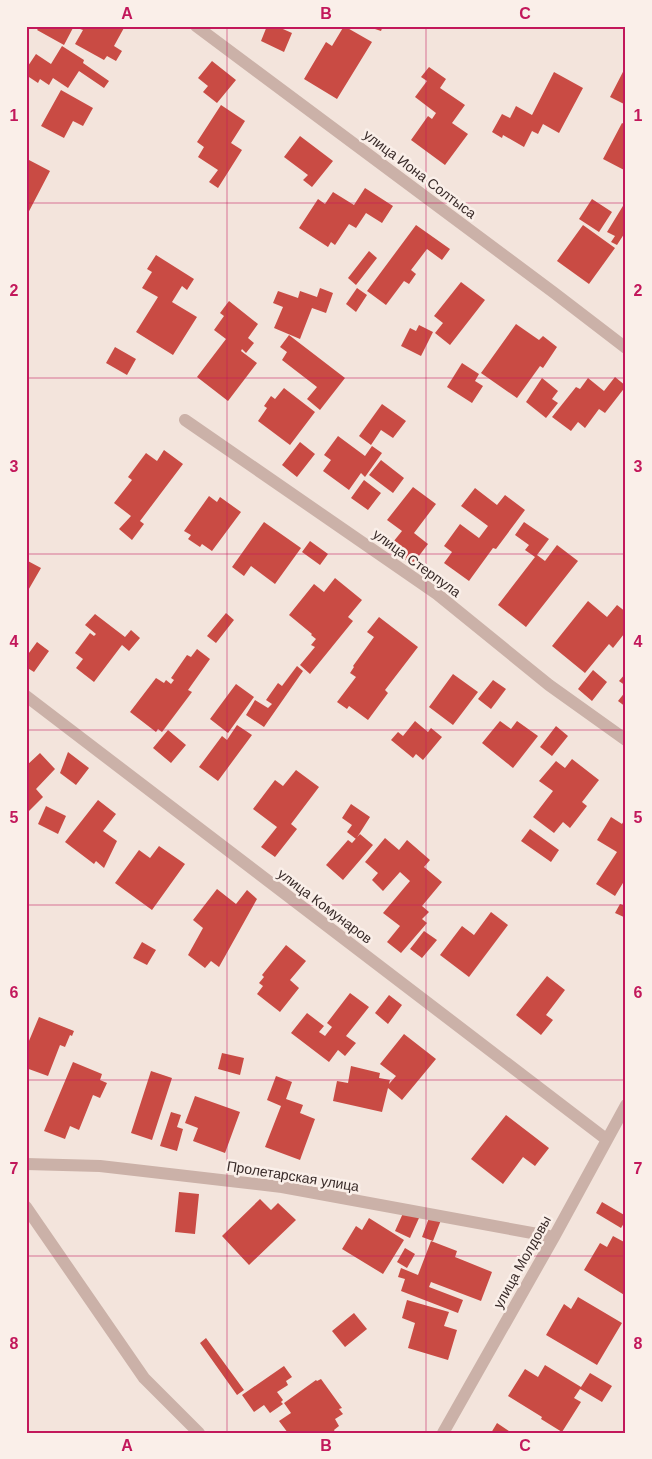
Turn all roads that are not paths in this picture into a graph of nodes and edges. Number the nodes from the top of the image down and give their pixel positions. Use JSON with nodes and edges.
{"nodes":[{"id":1,"x":196,"y":26,"type":"edge"},
{"id":2,"x":626,"y":348,"type":"edge"},
{"id":3,"x":185,"y":420,"type":"dead end"},
{"id":4,"x":26,"y":696,"type":"edge"},
{"id":5,"x":626,"y":740,"type":"edge"},
{"id":6,"x":626,"y":1105,"type":"edge"},
{"id":7,"x":606,"y":1139,"type":"junction"},
{"id":8,"x":26,"y":1164,"type":"edge"},
{"id":9,"x":26,"y":1207,"type":"edge"},
{"id":10,"x":554,"y":1238,"type":"junction"},
{"id":11,"x":199,"y":1433,"type":"edge"},
{"id":12,"x":443,"y":1433,"type":"edge"}],
"edges":[{"from":1,"to":2,"type":"street","name":"улица Иона Солтыса"},
{"from":3,"to":5,"type":"street","name":"улица Стерпула"},
{"from":4,"to":7,"type":"street","name":"улица Комунаров"},
{"from":6,"to":7,"type":"street","name":"улица Молдовы"},
{"from":7,"to":10,"type":"street","name":"улица Молдовы"},
{"from":8,"to":10,"type":"street","name":"Пролетарская улица"},
{"from":9,"to":11,"type":"street"},
{"from":10,"to":12,"type":"street","name":"улица Молдовы"}]}
